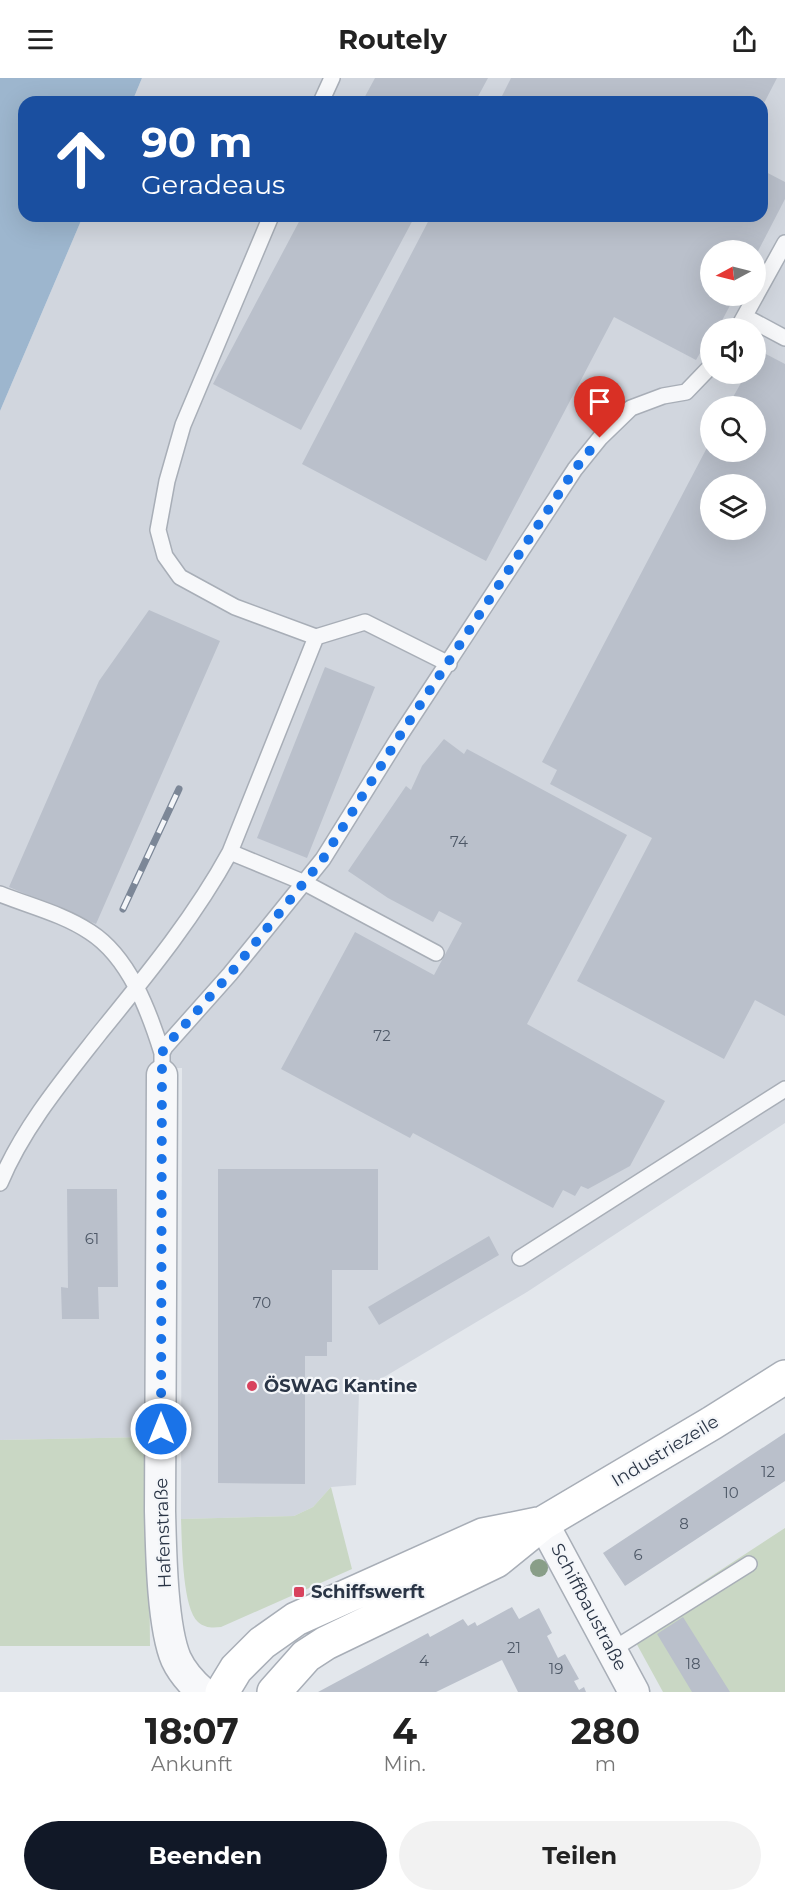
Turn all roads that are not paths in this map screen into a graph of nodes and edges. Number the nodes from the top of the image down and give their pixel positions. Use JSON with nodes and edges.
{"nodes":[{"id":1,"x":332,"y":78,"type":"edge"},
{"id":2,"x":324,"y":96,"type":"edge"},
{"id":3,"x":268,"y":222,"type":"edge"},
{"id":4,"x":785,"y":243,"type":"edge"},
{"id":5,"x":745,"y":318,"type":"edge"},
{"id":6,"x":766,"y":331,"type":"edge"},
{"id":7,"x":785,"y":338,"type":"edge"},
{"id":8,"x":700,"y":377,"type":"edge"},
{"id":9,"x":316,"y":637,"type":"junction"},
{"id":10,"x":449,"y":664,"type":"junction"},
{"id":11,"x":230,"y":852,"type":"junction"},
{"id":12,"x":305,"y":883,"type":"junction"},
{"id":13,"x":0,"y":894,"type":"edge"},
{"id":14,"x":436,"y":953,"type":"dead end"},
{"id":15,"x":136,"y":987,"type":"junction"},
{"id":16,"x":162,"y":1064,"type":"junction"},
{"id":17,"x":785,"y":1089,"type":"edge"},
{"id":18,"x":0,"y":1183,"type":"edge"},
{"id":19,"x":520,"y":1258,"type":"dead end"},
{"id":20,"x":785,"y":1377,"type":"edge"},
{"id":21,"x":543,"y":1522,"type":"junction"},
{"id":22,"x":749,"y":1564,"type":"dead end"},
{"id":23,"x":612,"y":1650,"type":"junction"},
{"id":24,"x":202,"y":1692,"type":"edge"},
{"id":25,"x":222,"y":1692,"type":"edge"},
{"id":26,"x":274,"y":1692,"type":"edge"},
{"id":27,"x":634,"y":1692,"type":"edge"}],
"edges":[{"from":1,"to":2,"type":"lane"},
{"from":3,"to":9,"type":"lane"},
{"from":4,"to":5,"type":"lane"},
{"from":6,"to":7,"type":"lane"},
{"from":8,"to":10,"type":"lane"},
{"from":9,"to":10,"type":"lane"},
{"from":9,"to":11,"type":"lane"},
{"from":10,"to":12,"type":"lane"},
{"from":11,"to":12,"type":"lane"},
{"from":11,"to":15,"type":"lane"},
{"from":12,"to":14,"type":"lane"},
{"from":12,"to":16,"type":"lane"},
{"from":13,"to":15,"type":"lane"},
{"from":15,"to":16,"type":"lane"},
{"from":15,"to":18,"type":"lane"},
{"from":16,"to":24,"type":"street","name":"Hafenstraße"},
{"from":17,"to":19,"type":"lane"},
{"from":20,"to":21,"type":"main road","name":"Industriezeile"},
{"from":21,"to":23,"type":"street","name":"Schiffbaustraße"},
{"from":21,"to":25,"type":"main road"},
{"from":21,"to":26,"type":"main road"},
{"from":22,"to":23,"type":"lane"},
{"from":23,"to":27,"type":"street","name":"Schiffbaustraße"}]}
